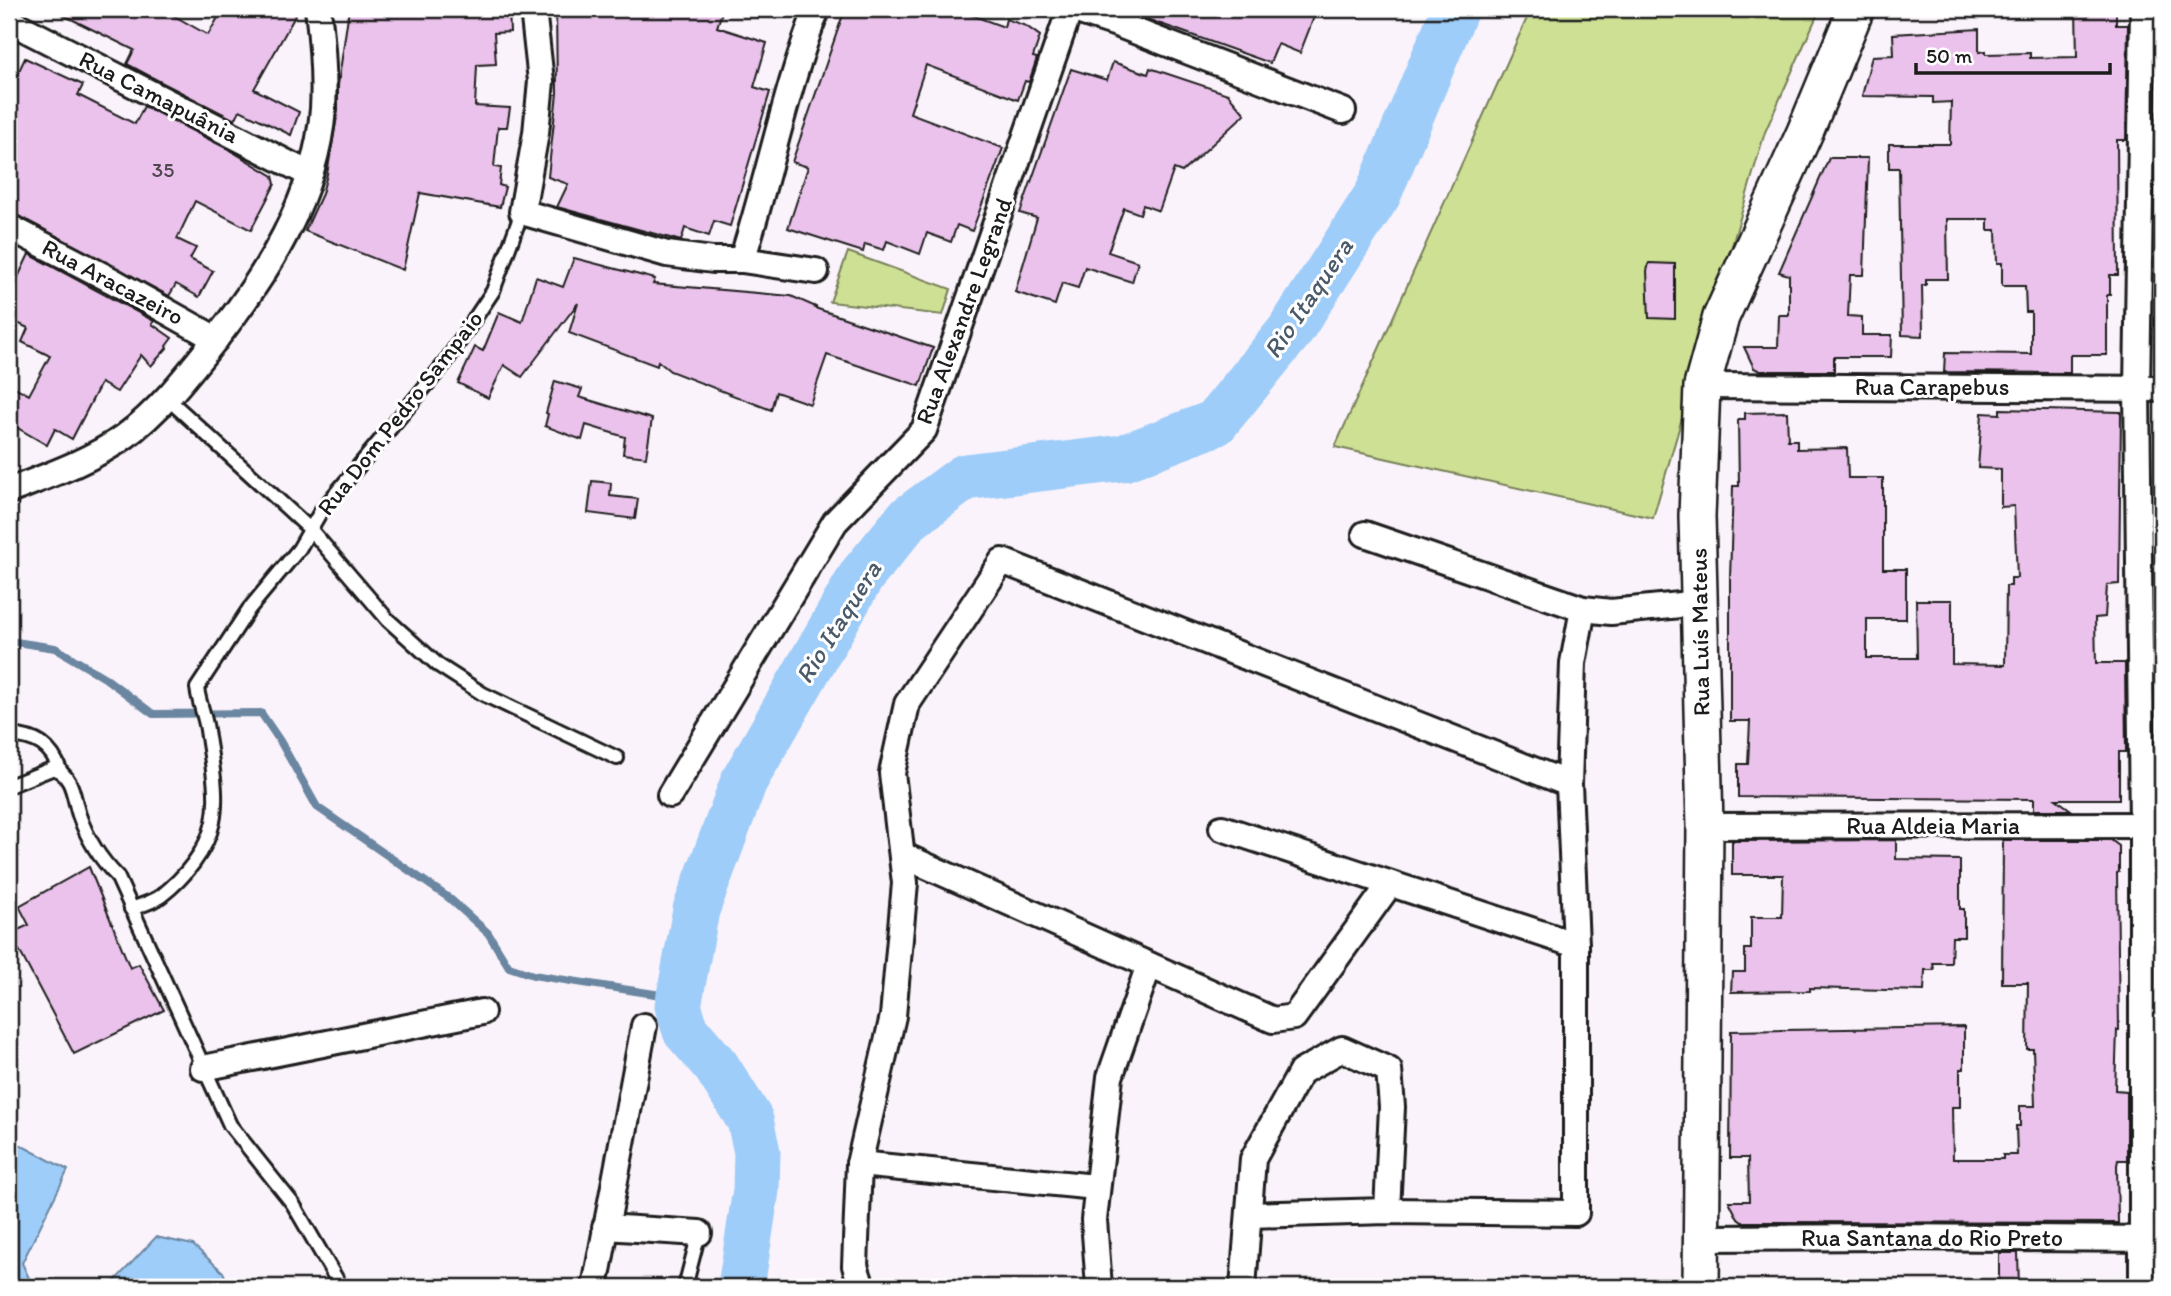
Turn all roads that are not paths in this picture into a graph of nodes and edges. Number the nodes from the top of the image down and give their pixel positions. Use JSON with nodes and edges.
{"nodes":[{"id":1,"x":318,"y":9,"type":"edge"},
{"id":2,"x":533,"y":9,"type":"edge"},
{"id":3,"x":817,"y":9,"type":"edge"},
{"id":4,"x":1071,"y":9,"type":"edge"},
{"id":5,"x":1856,"y":9,"type":"edge"},
{"id":6,"x":2143,"y":9,"type":"edge"},
{"id":7,"x":9,"y":21,"type":"edge"},
{"id":8,"x":1343,"y":111,"type":"dead end"},
{"id":9,"x":309,"y":174,"type":"junction"},
{"id":10,"x":522,"y":212,"type":"junction"},
{"id":11,"x":9,"y":227,"type":"edge"},
{"id":12,"x":742,"y":260,"type":"junction"},
{"id":13,"x":816,"y":271,"type":"dead end"},
{"id":14,"x":216,"y":339,"type":"junction"},
{"id":15,"x":1702,"y":386,"type":"junction"},
{"id":16,"x":2137,"y":389,"type":"junction"},
{"id":17,"x":2162,"y":389,"type":"edge"},
{"id":18,"x":167,"y":398,"type":"junction"},
{"id":19,"x":9,"y":491,"type":"edge"},
{"id":20,"x":311,"y":530,"type":"junction"},
{"id":21,"x":1365,"y":534,"type":"dead end"},
{"id":22,"x":1700,"y":603,"type":"junction"},
{"id":23,"x":1583,"y":609,"type":"junction"},
{"id":24,"x":9,"y":735,"type":"edge"},
{"id":25,"x":617,"y":758,"type":"dead end"},
{"id":26,"x":61,"y":772,"type":"junction"},
{"id":27,"x":1569,"y":784,"type":"junction"},
{"id":28,"x":9,"y":786,"type":"edge"},
{"id":29,"x":670,"y":795,"type":"dead end"},
{"id":30,"x":1704,"y":825,"type":"junction"},
{"id":31,"x":2152,"y":826,"type":"edge"},
{"id":32,"x":1222,"y":828,"type":"dead end"},
{"id":33,"x":902,"y":855,"type":"junction"},
{"id":34,"x":1390,"y":884,"type":"junction"},
{"id":35,"x":131,"y":909,"type":"junction"},
{"id":36,"x":1576,"y":945,"type":"junction"},
{"id":37,"x":1149,"y":965,"type":"junction"},
{"id":38,"x":482,"y":1012,"type":"dead end"},
{"id":39,"x":644,"y":1026,"type":"dead end"},
{"id":40,"x":203,"y":1068,"type":"junction"},
{"id":41,"x":859,"y":1164,"type":"junction"},
{"id":42,"x":1097,"y":1187,"type":"junction"},
{"id":43,"x":1387,"y":1211,"type":"junction"},
{"id":44,"x":1249,"y":1215,"type":"junction"},
{"id":45,"x":605,"y":1227,"type":"junction"},
{"id":46,"x":699,"y":1233,"type":"joint"},
{"id":47,"x":1702,"y":1238,"type":"junction"},
{"id":48,"x":2153,"y":1239,"type":"edge"},
{"id":49,"x":341,"y":1287,"type":"edge"},
{"id":50,"x":594,"y":1287,"type":"edge"},
{"id":51,"x":685,"y":1287,"type":"edge"},
{"id":52,"x":862,"y":1287,"type":"edge"},
{"id":53,"x":1099,"y":1287,"type":"edge"},
{"id":54,"x":1243,"y":1287,"type":"edge"},
{"id":55,"x":1701,"y":1287,"type":"edge"},
{"id":56,"x":2142,"y":1287,"type":"edge"}],
"edges":[{"from":1,"to":9,"type":"street"},
{"from":2,"to":10,"type":"street","name":"Rua Dom Pedro Sampaio"},
{"from":3,"to":12,"type":"street"},
{"from":4,"to":8,"type":"street"},
{"from":4,"to":29,"type":"street","name":"Rua Alexandre Legrand"},
{"from":5,"to":15,"type":"main road","name":"Rua Luís Mateus"},
{"from":6,"to":16,"type":"street"},
{"from":7,"to":9,"type":"street","name":"Rua Camapuânia"},
{"from":9,"to":14,"type":"street"},
{"from":10,"to":12,"type":"street"},
{"from":10,"to":20,"type":"lane","name":"Rua Dom Pedro Sampaio"},
{"from":11,"to":14,"type":"street","name":"Rua Aracazeiro"},
{"from":12,"to":13,"type":"street"},
{"from":14,"to":18,"type":"street"},
{"from":15,"to":16,"type":"street","name":"Rua Carapebus"},
{"from":15,"to":22,"type":"main road","name":"Rua Luís Mateus"},
{"from":16,"to":17,"type":"street","name":"Rua Carapebus"},
{"from":16,"to":31,"type":"street"},
{"from":18,"to":19,"type":"street"},
{"from":18,"to":20,"type":"lane"},
{"from":20,"to":25,"type":"lane"},
{"from":20,"to":35,"type":"lane","name":"Rua Dom Pedro Sampaio"},
{"from":21,"to":23,"type":"street"},
{"from":22,"to":23,"type":"street"},
{"from":22,"to":30,"type":"main road","name":"Rua Luís Mateus"},
{"from":23,"to":27,"type":"street"},
{"from":24,"to":26,"type":"lane"},
{"from":26,"to":28,"type":"lane"},
{"from":26,"to":35,"type":"lane"},
{"from":27,"to":33,"type":"street"},
{"from":27,"to":36,"type":"street"},
{"from":30,"to":31,"type":"street","name":"Rua Aldeia Maria"},
{"from":30,"to":47,"type":"main road","name":"Rua Luís Mateus"},
{"from":31,"to":48,"type":"street"},
{"from":32,"to":34,"type":"street"},
{"from":33,"to":37,"type":"street"},
{"from":33,"to":41,"type":"street"},
{"from":34,"to":36,"type":"street"},
{"from":34,"to":37,"type":"street"},
{"from":35,"to":40,"type":"lane"},
{"from":36,"to":43,"type":"street"},
{"from":37,"to":42,"type":"street"},
{"from":38,"to":40,"type":"street"},
{"from":39,"to":45,"type":"street"},
{"from":40,"to":49,"type":"lane"},
{"from":41,"to":42,"type":"street"},
{"from":41,"to":52,"type":"street"},
{"from":42,"to":53,"type":"street"},
{"from":43,"to":44,"type":"street"},
{"from":43,"to":44,"type":"street"},
{"from":44,"to":54,"type":"street"},
{"from":45,"to":46,"type":"street"},
{"from":45,"to":50,"type":"street"},
{"from":46,"to":51,"type":"lane"},
{"from":47,"to":48,"type":"street","name":"Rua Santana do Rio Preto"},
{"from":47,"to":55,"type":"main road","name":"Rua Luís Mateus"},
{"from":48,"to":56,"type":"street"}]}
